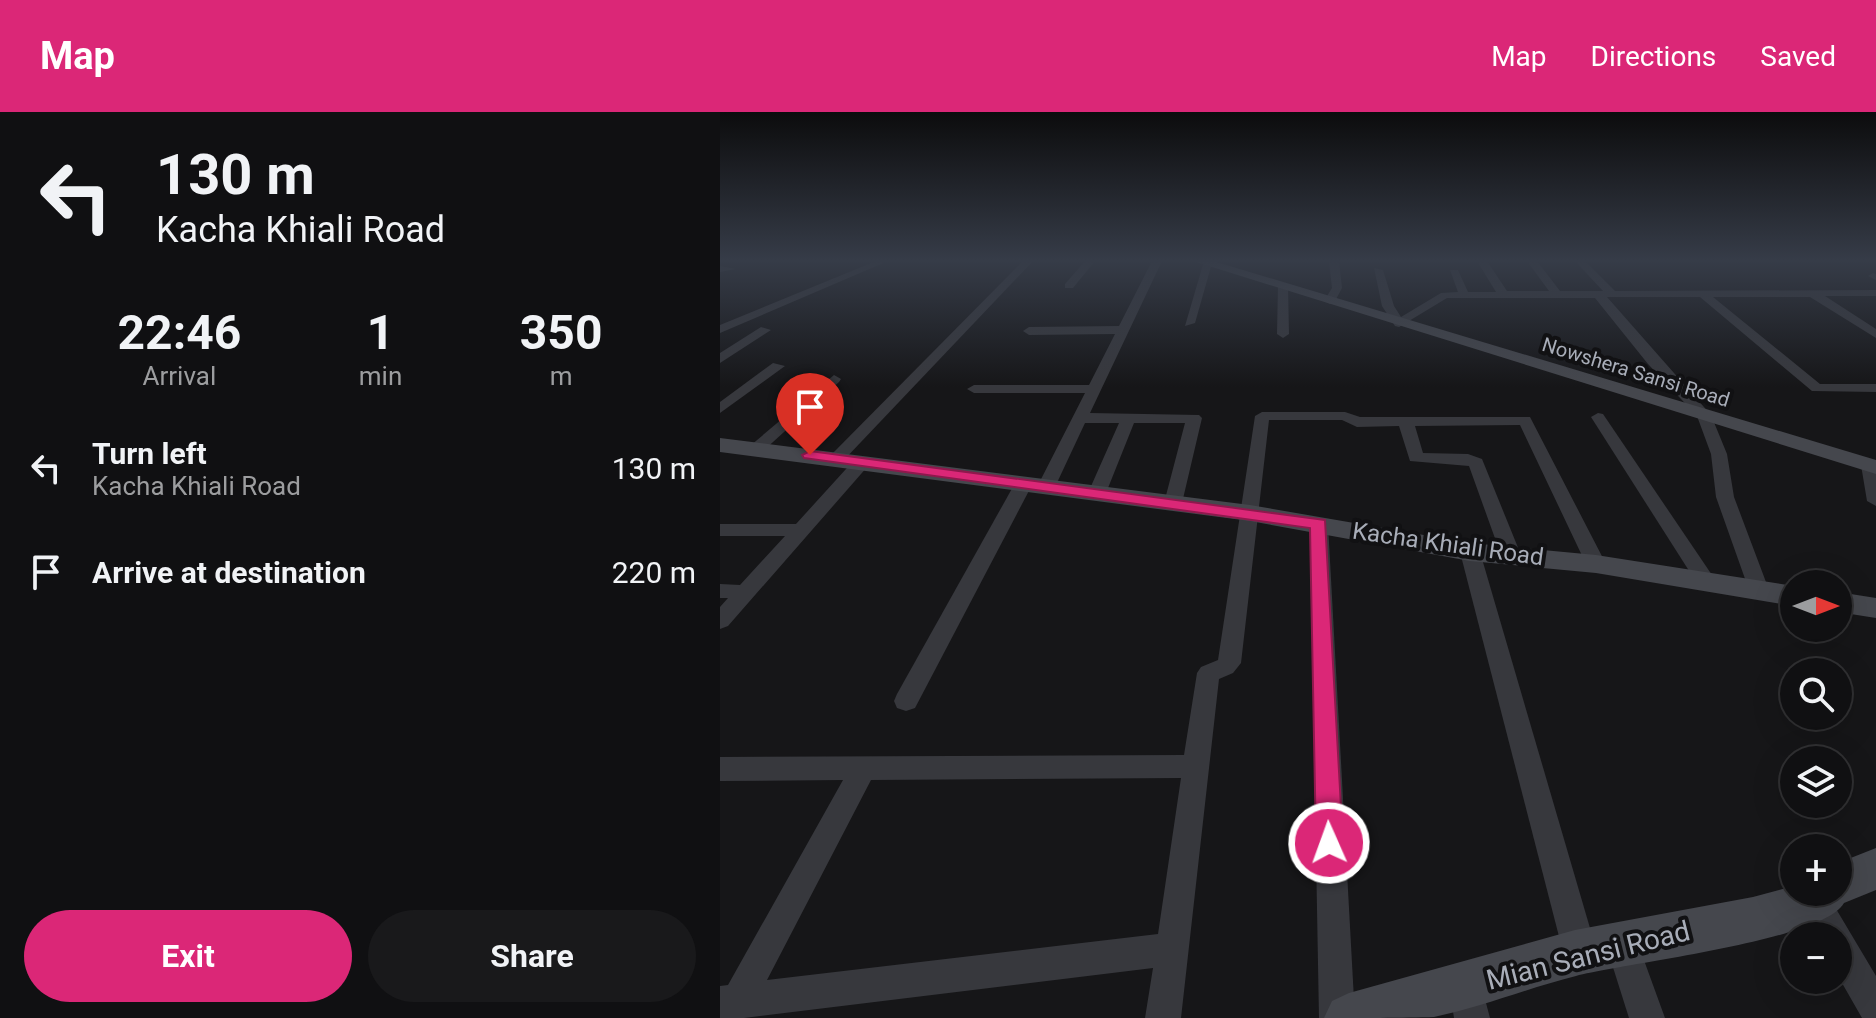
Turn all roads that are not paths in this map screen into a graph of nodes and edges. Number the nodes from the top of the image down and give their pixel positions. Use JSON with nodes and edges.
{"nodes":[{"id":1,"x":782,"y":303,"type":"edge"},
{"id":2,"x":990,"y":303,"type":"edge"},
{"id":3,"x":1136,"y":303,"type":"edge"},
{"id":4,"x":1194,"y":303,"type":"edge"},
{"id":5,"x":1283,"y":303,"type":"edge"},
{"id":6,"x":1337,"y":303,"type":"edge"},
{"id":7,"x":1387,"y":303,"type":"edge"},
{"id":8,"x":1429,"y":303,"type":"edge"},
{"id":9,"x":1551,"y":303,"type":"edge"},
{"id":10,"x":1612,"y":303,"type":"edge"},
{"id":11,"x":1714,"y":303,"type":"edge"},
{"id":12,"x":1828,"y":303,"type":"edge"},
{"id":13,"x":1555,"y":309,"type":"dead end"},
{"id":14,"x":1189,"y":323,"type":"dead end"},
{"id":15,"x":1399,"y":323,"type":"junction"},
{"id":16,"x":720,"y":329,"type":"edge"},
{"id":17,"x":765,"y":330,"type":"dead end"},
{"id":18,"x":1123,"y":330,"type":"junction"},
{"id":19,"x":1029,"y":331,"type":"dead end"},
{"id":20,"x":1283,"y":334,"type":"dead end"},
{"id":21,"x":1876,"y":334,"type":"edge"},
{"id":22,"x":720,"y":359,"type":"edge"},
{"id":23,"x":778,"y":366,"type":"dead end"},
{"id":24,"x":834,"y":379,"type":"dead end"},
{"id":25,"x":1876,"y":388,"type":"edge"},
{"id":26,"x":974,"y":389,"type":"dead end"},
{"id":27,"x":1095,"y":389,"type":"junction"},
{"id":28,"x":720,"y":409,"type":"edge"},
{"id":29,"x":1704,"y":415,"type":"junction"},
{"id":30,"x":1598,"y":417,"type":"dead end"},
{"id":31,"x":1080,"y":418,"type":"junction"},
{"id":32,"x":1128,"y":418,"type":"junction"},
{"id":33,"x":1406,"y":422,"type":"junction"},
{"id":34,"x":720,"y":445,"type":"edge"},
{"id":35,"x":756,"y":449,"type":"junction"},
{"id":36,"x":849,"y":460,"type":"junction"},
{"id":37,"x":1872,"y":466,"type":"edge"},
{"id":38,"x":1034,"y":486,"type":"junction"},
{"id":39,"x":1097,"y":493,"type":"junction"},
{"id":40,"x":1876,"y":501,"type":"edge"},
{"id":41,"x":1173,"y":503,"type":"junction"},
{"id":42,"x":1250,"y":513,"type":"junction"},
{"id":43,"x":1319,"y":524,"type":"junction"},
{"id":44,"x":720,"y":530,"type":"edge"},
{"id":45,"x":800,"y":530,"type":"junction"},
{"id":46,"x":1470,"y":552,"type":"junction"},
{"id":47,"x":1511,"y":555,"type":"junction"},
{"id":48,"x":1596,"y":564,"type":"junction"},
{"id":49,"x":1707,"y":583,"type":"junction"},
{"id":50,"x":1759,"y":590,"type":"junction"},
{"id":51,"x":720,"y":591,"type":"edge"},
{"id":52,"x":746,"y":592,"type":"junction"},
{"id":53,"x":1780,"y":594,"type":"edge"},
{"id":54,"x":1852,"y":604,"type":"edge"},
{"id":55,"x":1876,"y":608,"type":"edge"},
{"id":56,"x":720,"y":621,"type":"edge"},
{"id":57,"x":906,"y":701,"type":"dead end"},
{"id":58,"x":1196,"y":766,"type":"junction"},
{"id":59,"x":720,"y":769,"type":"edge"},
{"id":60,"x":863,"y":769,"type":"junction"},
{"id":61,"x":1876,"y":869,"type":"edge"},
{"id":62,"x":1852,"y":886,"type":"edge"},
{"id":63,"x":1812,"y":906,"type":"edge"},
{"id":64,"x":1601,"y":947,"type":"junction"},
{"id":65,"x":1173,"y":949,"type":"junction"},
{"id":66,"x":1852,"y":968,"type":"edge"},
{"id":67,"x":1469,"y":1001,"type":"edge"},
{"id":68,"x":728,"y":1004,"type":"edge"},
{"id":69,"x":1876,"y":1009,"type":"edge"},
{"id":70,"x":1163,"y":1018,"type":"edge"},
{"id":71,"x":1337,"y":1018,"type":"edge"},
{"id":72,"x":1349,"y":1018,"type":"edge"},
{"id":73,"x":1647,"y":1018,"type":"edge"}],
"edges":[{"from":1,"to":16,"type":"street"},
{"from":2,"to":36,"type":"street"},
{"from":3,"to":18,"type":"street"},
{"from":4,"to":14,"type":"street"},
{"from":5,"to":20,"type":"street"},
{"from":6,"to":15,"type":"street","name":"Nowshera Sansi Road"},
{"from":7,"to":15,"type":"street"},
{"from":8,"to":15,"type":"street"},
{"from":9,"to":13,"type":"street"},
{"from":10,"to":29,"type":"street"},
{"from":11,"to":25,"type":"street"},
{"from":12,"to":21,"type":"street"},
{"from":15,"to":29,"type":"street","name":"Nowshera Sansi Road"},
{"from":17,"to":22,"type":"street"},
{"from":18,"to":19,"type":"street"},
{"from":18,"to":27,"type":"street"},
{"from":23,"to":28,"type":"street"},
{"from":24,"to":35,"type":"street"},
{"from":26,"to":27,"type":"street"},
{"from":27,"to":31,"type":"street"},
{"from":29,"to":37,"type":"street","name":"Nowshera Sansi Road"},
{"from":29,"to":50,"type":"street"},
{"from":30,"to":49,"type":"street"},
{"from":31,"to":32,"type":"street"},
{"from":31,"to":38,"type":"street"},
{"from":32,"to":39,"type":"street"},
{"from":32,"to":41,"type":"street"},
{"from":33,"to":42,"type":"street"},
{"from":33,"to":47,"type":"street"},
{"from":33,"to":48,"type":"street"},
{"from":34,"to":35,"type":"street","name":"Kacha Khiali Road"},
{"from":35,"to":36,"type":"street","name":"Kacha Khiali Road"},
{"from":36,"to":38,"type":"street","name":"Kacha Khiali Road"},
{"from":36,"to":45,"type":"street"},
{"from":37,"to":40,"type":"street"},
{"from":38,"to":39,"type":"street","name":"Kacha Khiali Road"},
{"from":38,"to":57,"type":"street"},
{"from":39,"to":41,"type":"street","name":"Kacha Khiali Road"},
{"from":41,"to":42,"type":"street","name":"Kacha Khiali Road"},
{"from":42,"to":43,"type":"street","name":"Kacha Khiali Road"},
{"from":42,"to":58,"type":"street"},
{"from":43,"to":46,"type":"street","name":"Kacha Khiali Road"},
{"from":43,"to":71,"type":"street"},
{"from":44,"to":45,"type":"street"},
{"from":45,"to":52,"type":"street"},
{"from":46,"to":47,"type":"street","name":"Kacha Khiali Road"},
{"from":46,"to":64,"type":"street"},
{"from":47,"to":48,"type":"street","name":"Kacha Khiali Road"},
{"from":48,"to":49,"type":"street","name":"Kacha Khiali Road"},
{"from":49,"to":50,"type":"street","name":"Kacha Khiali Road"},
{"from":50,"to":53,"type":"street","name":"Kacha Khiali Road"},
{"from":51,"to":52,"type":"street"},
{"from":52,"to":56,"type":"street"},
{"from":54,"to":55,"type":"street"},
{"from":58,"to":60,"type":"street"},
{"from":58,"to":65,"type":"street"},
{"from":59,"to":60,"type":"street"},
{"from":60,"to":68,"type":"street"},
{"from":61,"to":62,"type":"street","name":"Mian Sansi Road"},
{"from":63,"to":64,"type":"street","name":"Mian Sansi Road"},
{"from":64,"to":67,"type":"street","name":"Mian Sansi Road"},
{"from":64,"to":73,"type":"street"},
{"from":65,"to":68,"type":"street"},
{"from":65,"to":70,"type":"street"},
{"from":66,"to":69,"type":"street"},
{"from":67,"to":72,"type":"street","name":"Mian Sansi Road"}]}
